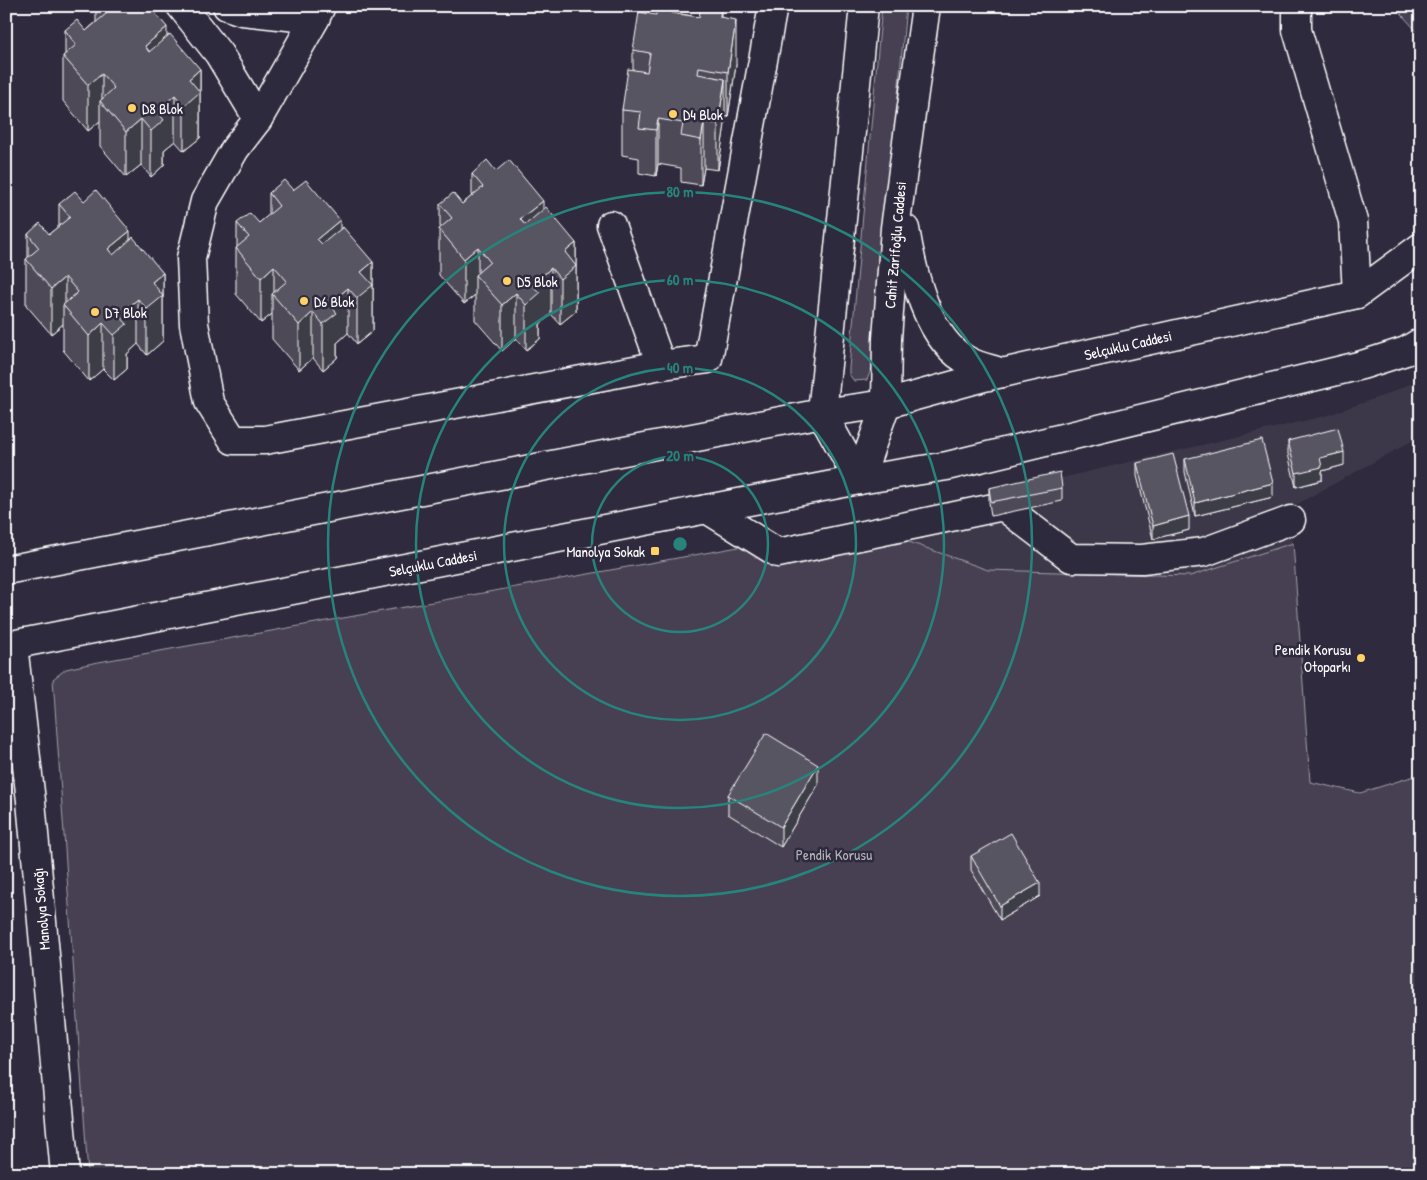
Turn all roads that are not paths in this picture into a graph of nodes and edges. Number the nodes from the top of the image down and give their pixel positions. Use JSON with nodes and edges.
{"nodes":[{"id":1,"x":181,"y":6,"type":"edge"},
{"id":2,"x":227,"y":6,"type":"edge"},
{"id":3,"x":773,"y":6,"type":"edge"},
{"id":4,"x":864,"y":6,"type":"edge"},
{"id":5,"x":926,"y":6,"type":"edge"},
{"id":6,"x":1297,"y":6,"type":"edge"},
{"id":7,"x":318,"y":12,"type":"edge"},
{"id":8,"x":258,"y":119,"type":"junction"},
{"id":9,"x":899,"y":194,"type":"junction"},
{"id":10,"x":611,"y":225,"type":"dead end"},
{"id":11,"x":1421,"y":246,"type":"edge"},
{"id":12,"x":1357,"y":294,"type":"junction"},
{"id":13,"x":1421,"y":342,"type":"edge"},
{"id":14,"x":661,"y":365,"type":"junction"},
{"id":15,"x":1003,"y":373,"type":"junction"},
{"id":16,"x":886,"y":404,"type":"junction"},
{"id":17,"x":822,"y":413,"type":"junction"},
{"id":18,"x":859,"y":480,"type":"junction"},
{"id":19,"x":707,"y":509,"type":"junction"},
{"id":20,"x":1292,"y":520,"type":"dead end"},
{"id":21,"x":6,"y":570,"type":"edge"},
{"id":22,"x":9,"y":646,"type":"edge"},
{"id":23,"x":65,"y":1174,"type":"edge"}],
"edges":[{"from":1,"to":8,"type":"main road"},
{"from":2,"to":7,"type":"main road"},
{"from":3,"to":14,"type":"main road"},
{"from":4,"to":17,"type":"main road"},
{"from":5,"to":9,"type":"main road","name":"Cahit Zarifoğlu Caddesi"},
{"from":6,"to":12,"type":"main road"},
{"from":7,"to":8,"type":"main road"},
{"from":8,"to":14,"type":"main road"},
{"from":9,"to":15,"type":"main road"},
{"from":9,"to":16,"type":"main road","name":"Cahit Zarifoğlu Caddesi"},
{"from":10,"to":14,"type":"main road"},
{"from":11,"to":12,"type":"main road","name":"Selçuklu Caddesi"},
{"from":12,"to":15,"type":"main road","name":"Selçuklu Caddesi"},
{"from":13,"to":18,"type":"main road","name":"Selçuklu Caddesi"},
{"from":15,"to":16,"type":"main road","name":"Selçuklu Caddesi"},
{"from":16,"to":17,"type":"main road","name":"Selçuklu Caddesi"},
{"from":16,"to":18,"type":"main road","name":"Cahit Zarifoğlu Caddesi"},
{"from":17,"to":18,"type":"main road"},
{"from":17,"to":21,"type":"main road","name":"Selçuklu Caddesi"},
{"from":18,"to":19,"type":"main road","name":"Selçuklu Caddesi"},
{"from":19,"to":20,"type":"main road"},
{"from":19,"to":22,"type":"main road","name":"Selçuklu Caddesi"},
{"from":22,"to":23,"type":"main road","name":"Manolya Sokağı"}]}
